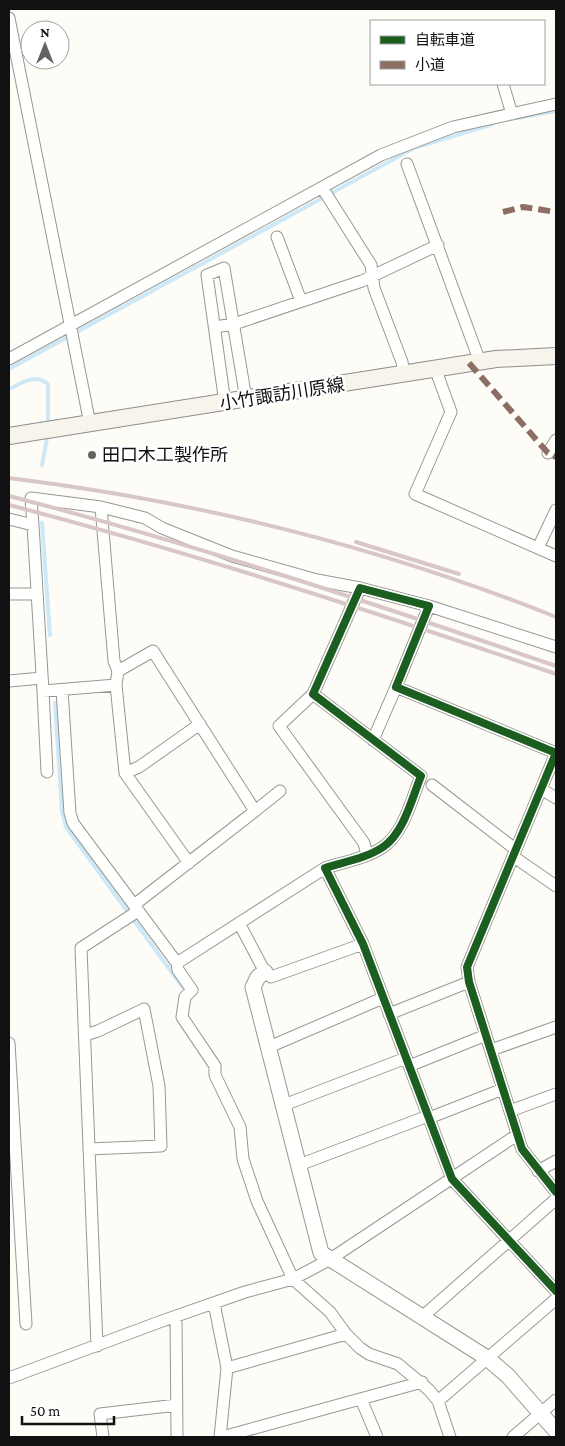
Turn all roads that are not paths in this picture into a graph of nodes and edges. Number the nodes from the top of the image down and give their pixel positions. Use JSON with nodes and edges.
{"nodes":[{"id":1,"x":9,"y":18,"type":"edge"},
{"id":2,"x":503,"y":85,"type":"edge"},
{"id":3,"x":556,"y":104,"type":"edge"},
{"id":4,"x":512,"y":114,"type":"junction"},
{"id":5,"x":408,"y":164,"type":"dead end"},
{"id":6,"x":323,"y":189,"type":"junction"},
{"id":7,"x":277,"y":237,"type":"dead end"},
{"id":8,"x":438,"y":245,"type":"junction"},
{"id":9,"x":374,"y":276,"type":"junction"},
{"id":10,"x":301,"y":301,"type":"junction"},
{"id":11,"x":71,"y":324,"type":"junction"},
{"id":12,"x":234,"y":324,"type":"junction"},
{"id":13,"x":215,"y":327,"type":"junction"},
{"id":14,"x":556,"y":356,"type":"edge"},
{"id":15,"x":9,"y":359,"type":"edge"},
{"id":16,"x":480,"y":362,"type":"junction"},
{"id":17,"x":435,"y":368,"type":"junction"},
{"id":18,"x":404,"y":374,"type":"junction"},
{"id":19,"x":246,"y":399,"type":"junction"},
{"id":20,"x":225,"y":403,"type":"junction"},
{"id":21,"x":90,"y":424,"type":"junction"},
{"id":22,"x":9,"y":436,"type":"edge"},
{"id":23,"x":556,"y":440,"type":"edge"},
{"id":24,"x":548,"y":453,"type":"dead end"},
{"id":25,"x":101,"y":507,"type":"junction"},
{"id":26,"x":556,"y":510,"type":"edge"},
{"id":27,"x":9,"y":519,"type":"edge"},
{"id":28,"x":33,"y":525,"type":"junction"},
{"id":29,"x":538,"y":548,"type":"junction"},
{"id":30,"x":556,"y":556,"type":"edge"},
{"id":31,"x":360,"y":588,"type":"junction"},
{"id":32,"x":9,"y":594,"type":"edge"},
{"id":33,"x":36,"y":594,"type":"junction"},
{"id":34,"x":429,"y":606,"type":"junction"},
{"id":35,"x":556,"y":647,"type":"edge"},
{"id":36,"x":118,"y":671,"type":"junction"},
{"id":37,"x":42,"y":678,"type":"junction"},
{"id":38,"x":9,"y":682,"type":"edge"},
{"id":39,"x":116,"y":685,"type":"junction"},
{"id":40,"x":396,"y":687,"type":"junction"},
{"id":41,"x":62,"y":690,"type":"junction"},
{"id":42,"x":43,"y":692,"type":"junction"},
{"id":43,"x":313,"y":694,"type":"junction"},
{"id":44,"x":200,"y":724,"type":"junction"},
{"id":45,"x":373,"y":740,"type":"junction"},
{"id":46,"x":47,"y":772,"type":"dead end"},
{"id":47,"x":125,"y":773,"type":"junction"},
{"id":48,"x":432,"y":786,"type":"dead end"},
{"id":49,"x":541,"y":789,"type":"junction"},
{"id":50,"x":280,"y":791,"type":"dead end"},
{"id":51,"x":556,"y":798,"type":"edge"},
{"id":52,"x":256,"y":811,"type":"junction"},
{"id":53,"x":514,"y":853,"type":"junction"},
{"id":54,"x":367,"y":855,"type":"junction"},
{"id":55,"x":189,"y":863,"type":"junction"},
{"id":56,"x":325,"y":868,"type":"junction"},
{"id":57,"x":556,"y":886,"type":"edge"},
{"id":58,"x":133,"y":912,"type":"junction"},
{"id":59,"x":239,"y":923,"type":"junction"},
{"id":60,"x":363,"y":944,"type":"junction"},
{"id":61,"x":177,"y":963,"type":"junction"},
{"id":62,"x":265,"y":972,"type":"junction"},
{"id":63,"x":469,"y":982,"type":"junction"},
{"id":64,"x":383,"y":998,"type":"junction"},
{"id":65,"x":389,"y":1014,"type":"junction"},
{"id":66,"x":556,"y":1026,"type":"edge"},
{"id":67,"x":85,"y":1035,"type":"junction"},
{"id":68,"x":486,"y":1035,"type":"junction"},
{"id":69,"x":9,"y":1043,"type":"edge"},
{"id":70,"x":270,"y":1047,"type":"junction"},
{"id":71,"x":491,"y":1050,"type":"junction"},
{"id":72,"x":407,"y":1062,"type":"junction"},
{"id":73,"x":503,"y":1089,"type":"junction"},
{"id":74,"x":556,"y":1094,"type":"edge"},
{"id":75,"x":284,"y":1106,"type":"junction"},
{"id":76,"x":510,"y":1111,"type":"junction"},
{"id":77,"x":428,"y":1117,"type":"junction"},
{"id":78,"x":517,"y":1135,"type":"junction"},
{"id":79,"x":89,"y":1149,"type":"junction"},
{"id":80,"x":12,"y":1150,"type":"edge"},
{"id":81,"x":556,"y":1161,"type":"edge"},
{"id":82,"x":299,"y":1165,"type":"junction"},
{"id":83,"x":538,"y":1171,"type":"junction"},
{"id":84,"x":452,"y":1179,"type":"junction"},
{"id":85,"x":556,"y":1192,"type":"edge"},
{"id":86,"x":556,"y":1199,"type":"edge"},
{"id":87,"x":510,"y":1241,"type":"junction"},
{"id":88,"x":329,"y":1260,"type":"junction"},
{"id":89,"x":293,"y":1279,"type":"junction"},
{"id":90,"x":556,"y":1291,"type":"edge"},
{"id":91,"x":556,"y":1299,"type":"edge"},
{"id":92,"x":214,"y":1303,"type":"junction"},
{"id":93,"x":176,"y":1317,"type":"junction"},
{"id":94,"x":421,"y":1318,"type":"junction"},
{"id":95,"x":26,"y":1324,"type":"dead end"},
{"id":96,"x":346,"y":1334,"type":"junction"},
{"id":97,"x":97,"y":1346,"type":"junction"},
{"id":98,"x":487,"y":1358,"type":"junction"},
{"id":99,"x":227,"y":1368,"type":"junction"},
{"id":100,"x":9,"y":1378,"type":"edge"},
{"id":101,"x":422,"y":1382,"type":"junction"},
{"id":102,"x":361,"y":1399,"type":"junction"},
{"id":103,"x":556,"y":1400,"type":"edge"},
{"id":104,"x":438,"y":1401,"type":"junction"},
{"id":105,"x":177,"y":1405,"type":"junction"},
{"id":106,"x":541,"y":1413,"type":"junction"},
{"id":107,"x":556,"y":1431,"type":"edge"},
{"id":108,"x":103,"y":1437,"type":"edge"},
{"id":109,"x":177,"y":1437,"type":"edge"},
{"id":110,"x":221,"y":1437,"type":"edge"},
{"id":111,"x":377,"y":1437,"type":"edge"},
{"id":112,"x":450,"y":1437,"type":"edge"},
{"id":113,"x":513,"y":1437,"type":"edge"}],
"edges":[{"from":1,"to":11,"type":"street"},
{"from":2,"to":4,"type":"street"},
{"from":3,"to":4,"type":"street"},
{"from":4,"to":6,"type":"street"},
{"from":5,"to":8,"type":"street"},
{"from":6,"to":9,"type":"street"},
{"from":6,"to":11,"type":"street"},
{"from":7,"to":10,"type":"street"},
{"from":8,"to":9,"type":"street"},
{"from":8,"to":16,"type":"street"},
{"from":9,"to":10,"type":"street"},
{"from":9,"to":18,"type":"street"},
{"from":10,"to":12,"type":"street"},
{"from":11,"to":15,"type":"street"},
{"from":11,"to":21,"type":"street"},
{"from":12,"to":13,"type":"street"},
{"from":12,"to":13,"type":"street"},
{"from":12,"to":19,"type":"street"},
{"from":13,"to":20,"type":"street"},
{"from":14,"to":16,"type":"main road","name":"小竹諏訪川原線"},
{"from":16,"to":17,"type":"main road","name":"小竹諏訪川原線"},
{"from":17,"to":18,"type":"main road","name":"小竹諏訪川原線"},
{"from":17,"to":29,"type":"street"},
{"from":18,"to":19,"type":"main road","name":"小竹諏訪川原線"},
{"from":19,"to":20,"type":"main road","name":"小竹諏訪川原線"},
{"from":20,"to":21,"type":"main road","name":"小竹諏訪川原線"},
{"from":21,"to":22,"type":"main road","name":"小竹諏訪川原線"},
{"from":23,"to":24,"type":"street"},
{"from":25,"to":28,"type":"street"},
{"from":25,"to":31,"type":"street"},
{"from":25,"to":36,"type":"street"},
{"from":26,"to":29,"type":"street"},
{"from":27,"to":28,"type":"street"},
{"from":28,"to":33,"type":"street"},
{"from":29,"to":30,"type":"street"},
{"from":31,"to":34,"type":"street"},
{"from":31,"to":43,"type":"street"},
{"from":32,"to":33,"type":"street"},
{"from":33,"to":37,"type":"street"},
{"from":34,"to":35,"type":"street"},
{"from":34,"to":40,"type":"street"},
{"from":36,"to":39,"type":"street"},
{"from":36,"to":44,"type":"street"},
{"from":37,"to":38,"type":"street"},
{"from":37,"to":42,"type":"street"},
{"from":39,"to":41,"type":"street"},
{"from":39,"to":47,"type":"street"},
{"from":40,"to":45,"type":"street"},
{"from":40,"to":49,"type":"street"},
{"from":41,"to":42,"type":"street"},
{"from":41,"to":58,"type":"street"},
{"from":42,"to":46,"type":"street"},
{"from":43,"to":45,"type":"street"},
{"from":43,"to":54,"type":"street"},
{"from":44,"to":47,"type":"street"},
{"from":44,"to":52,"type":"street"},
{"from":45,"to":54,"type":"street"},
{"from":47,"to":55,"type":"street"},
{"from":48,"to":53,"type":"street"},
{"from":49,"to":51,"type":"street"},
{"from":49,"to":53,"type":"street"},
{"from":50,"to":52,"type":"street"},
{"from":52,"to":55,"type":"street"},
{"from":53,"to":57,"type":"street"},
{"from":53,"to":63,"type":"street"},
{"from":54,"to":56,"type":"street"},
{"from":55,"to":58,"type":"street"},
{"from":56,"to":59,"type":"street"},
{"from":56,"to":60,"type":"street"},
{"from":58,"to":61,"type":"street"},
{"from":58,"to":67,"type":"street"},
{"from":59,"to":61,"type":"street"},
{"from":59,"to":62,"type":"street"},
{"from":60,"to":62,"type":"street"},
{"from":60,"to":64,"type":"street"},
{"from":61,"to":89,"type":"street"},
{"from":62,"to":70,"type":"street"},
{"from":63,"to":65,"type":"street"},
{"from":63,"to":68,"type":"street"},
{"from":64,"to":65,"type":"street"},
{"from":64,"to":70,"type":"street"},
{"from":65,"to":72,"type":"street"},
{"from":66,"to":71,"type":"street"},
{"from":67,"to":79,"type":"street"},
{"from":67,"to":79,"type":"street"},
{"from":68,"to":71,"type":"street"},
{"from":68,"to":72,"type":"street"},
{"from":69,"to":80,"type":"street"},
{"from":70,"to":75,"type":"street"},
{"from":71,"to":73,"type":"street"},
{"from":72,"to":75,"type":"street"},
{"from":72,"to":77,"type":"street"},
{"from":73,"to":76,"type":"street"},
{"from":73,"to":77,"type":"street"},
{"from":74,"to":76,"type":"street"},
{"from":75,"to":82,"type":"street"},
{"from":76,"to":78,"type":"street"},
{"from":77,"to":82,"type":"street"},
{"from":77,"to":84,"type":"street"},
{"from":78,"to":83,"type":"street"},
{"from":78,"to":84,"type":"street"},
{"from":79,"to":97,"type":"street"},
{"from":80,"to":95,"type":"street"},
{"from":81,"to":83,"type":"street"},
{"from":82,"to":88,"type":"street"},
{"from":83,"to":85,"type":"street"},
{"from":84,"to":87,"type":"street"},
{"from":84,"to":88,"type":"street"},
{"from":86,"to":87,"type":"street"},
{"from":87,"to":90,"type":"street"},
{"from":87,"to":94,"type":"street"},
{"from":88,"to":89,"type":"street"},
{"from":88,"to":94,"type":"street"},
{"from":89,"to":92,"type":"street"},
{"from":89,"to":96,"type":"street"},
{"from":91,"to":98,"type":"street"},
{"from":92,"to":93,"type":"street"},
{"from":92,"to":99,"type":"street"},
{"from":93,"to":97,"type":"street"},
{"from":93,"to":105,"type":"street"},
{"from":94,"to":98,"type":"street"},
{"from":96,"to":99,"type":"street"},
{"from":96,"to":101,"type":"street"},
{"from":97,"to":100,"type":"street"},
{"from":98,"to":104,"type":"street"},
{"from":98,"to":106,"type":"street"},
{"from":99,"to":110,"type":"street"},
{"from":101,"to":102,"type":"street"},
{"from":101,"to":104,"type":"street"},
{"from":102,"to":110,"type":"street"},
{"from":102,"to":111,"type":"street"},
{"from":103,"to":106,"type":"street"},
{"from":104,"to":112,"type":"street"},
{"from":105,"to":108,"type":"street"},
{"from":105,"to":109,"type":"street"},
{"from":106,"to":107,"type":"street"},
{"from":106,"to":113,"type":"street"}]}
